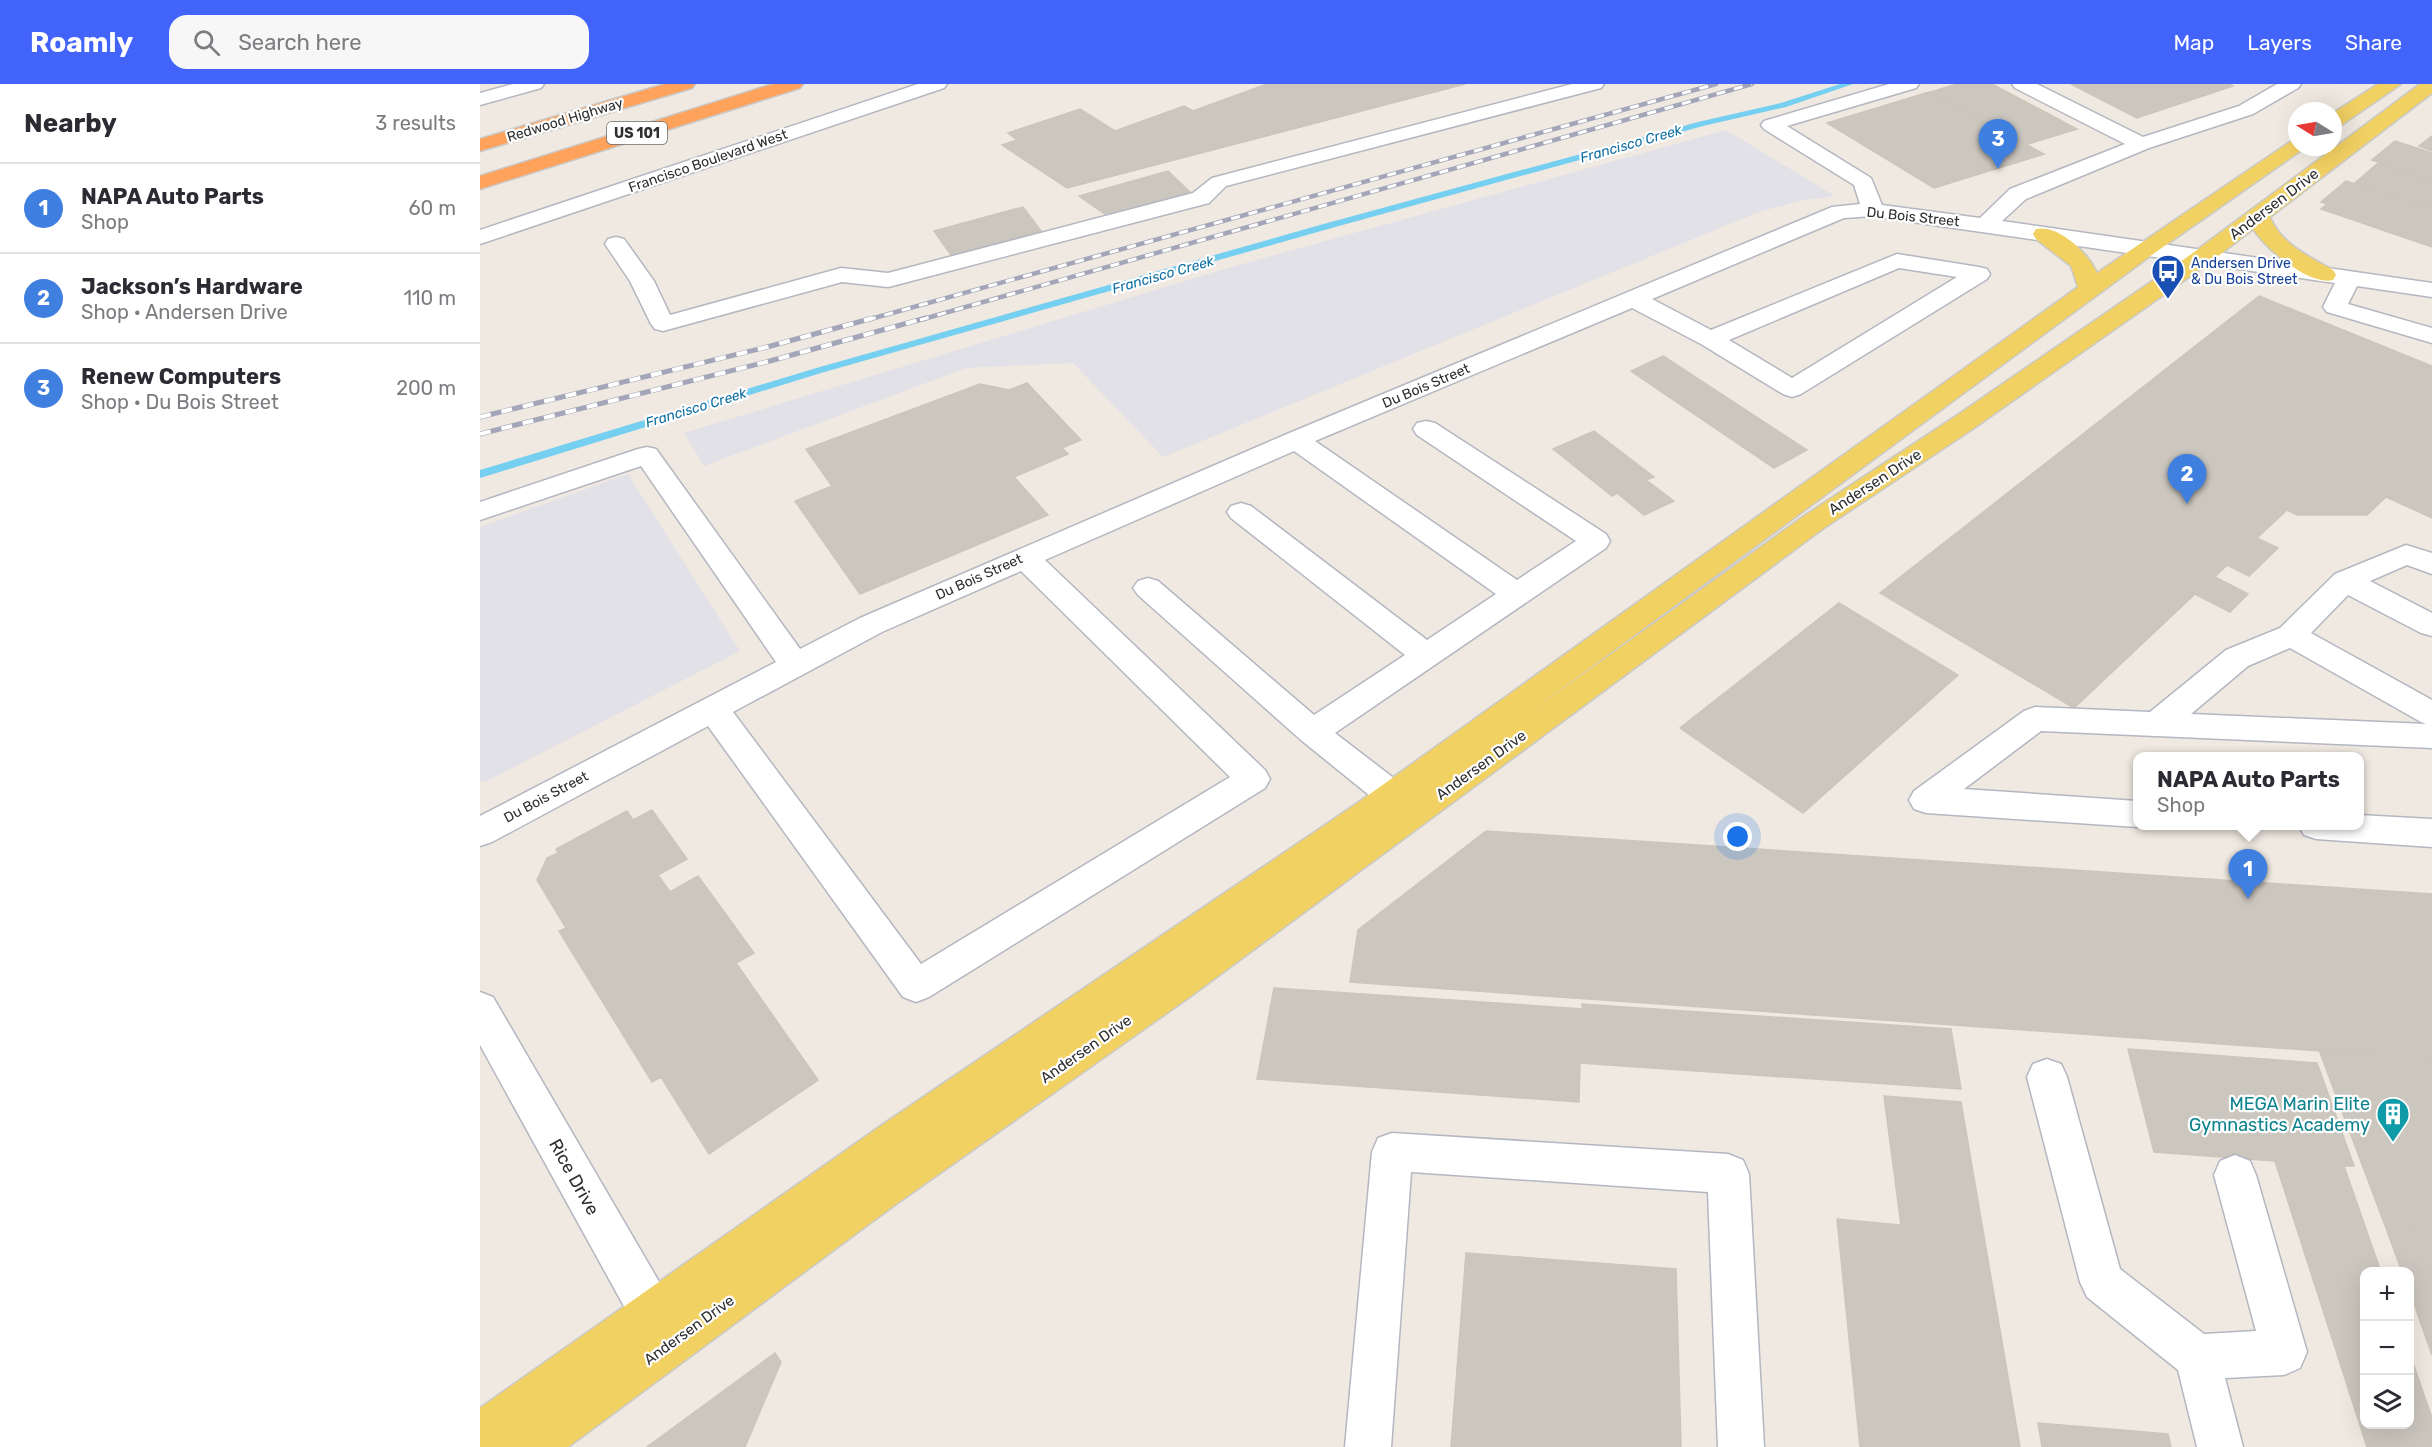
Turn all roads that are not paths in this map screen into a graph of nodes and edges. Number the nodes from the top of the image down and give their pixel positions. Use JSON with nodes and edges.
{"nodes":[{"id":1,"x":534,"y":84,"type":"edge"},
{"id":2,"x":685,"y":84,"type":"edge"},
{"id":3,"x":794,"y":84,"type":"edge"},
{"id":4,"x":937,"y":84,"type":"edge"},
{"id":5,"x":1594,"y":84,"type":"edge"},
{"id":6,"x":1909,"y":84,"type":"edge"},
{"id":7,"x":2022,"y":84,"type":"edge"},
{"id":8,"x":2292,"y":84,"type":"edge"},
{"id":9,"x":2391,"y":84,"type":"edge"},
{"id":10,"x":2432,"y":84,"type":"edge"},
{"id":11,"x":486,"y":93,"type":"edge"},
{"id":12,"x":2342,"y":116,"type":"edge"},
{"id":13,"x":2142,"y":144,"type":"junction"},
{"id":14,"x":480,"y":145,"type":"edge"},
{"id":15,"x":2288,"y":152,"type":"edge"},
{"id":16,"x":480,"y":183,"type":"edge"},
{"id":17,"x":1873,"y":210,"type":"junction"},
{"id":18,"x":2258,"y":215,"type":"junction"},
{"id":19,"x":1985,"y":225,"type":"junction"},
{"id":20,"x":2044,"y":234,"type":"junction"},
{"id":21,"x":480,"y":237,"type":"edge"},
{"id":22,"x":616,"y":244,"type":"dead end"},
{"id":23,"x":2145,"y":249,"type":"junction"},
{"id":24,"x":2201,"y":258,"type":"junction"},
{"id":25,"x":2325,"y":274,"type":"junction"},
{"id":26,"x":2349,"y":278,"type":"junction"},
{"id":27,"x":2090,"y":289,"type":"junction"},
{"id":28,"x":2432,"y":290,"type":"edge"},
{"id":29,"x":1634,"y":298,"type":"junction"},
{"id":30,"x":2432,"y":336,"type":"edge"},
{"id":31,"x":1710,"y":339,"type":"junction"},
{"id":32,"x":1426,"y":429,"type":"dead end"},
{"id":33,"x":1296,"y":440,"type":"junction"},
{"id":34,"x":480,"y":511,"type":"edge"},
{"id":35,"x":1241,"y":512,"type":"dead end"},
{"id":36,"x":1024,"y":557,"type":"junction"},
{"id":37,"x":2432,"y":564,"type":"edge"},
{"id":38,"x":2345,"y":581,"type":"junction"},
{"id":39,"x":1148,"y":588,"type":"dead end"},
{"id":40,"x":1518,"y":595,"type":"junction"},
{"id":41,"x":2432,"y":626,"type":"edge"},
{"id":42,"x":2290,"y":635,"type":"junction"},
{"id":43,"x":1427,"y":656,"type":"junction"},
{"id":44,"x":795,"y":665,"type":"junction"},
{"id":45,"x":712,"y":708,"type":"junction"},
{"id":46,"x":2432,"y":714,"type":"edge"},
{"id":47,"x":2156,"y":725,"type":"junction"},
{"id":48,"x":1312,"y":732,"type":"junction"},
{"id":49,"x":2432,"y":736,"type":"edge"},
{"id":50,"x":1392,"y":795,"type":"junction"},
{"id":51,"x":2133,"y":814,"type":"edge"},
{"id":52,"x":2364,"y":828,"type":"edge"},
{"id":53,"x":480,"y":832,"type":"edge"},
{"id":54,"x":2432,"y":833,"type":"edge"},
{"id":55,"x":480,"y":1009,"type":"edge"},
{"id":56,"x":2047,"y":1077,"type":"dead end"},
{"id":57,"x":2235,"y":1175,"type":"dead end"},
{"id":58,"x":661,"y":1329,"type":"junction"},
{"id":59,"x":2198,"y":1357,"type":"junction"},
{"id":60,"x":480,"y":1436,"type":"edge"},
{"id":61,"x":529,"y":1447,"type":"edge"},
{"id":62,"x":1368,"y":1447,"type":"edge"},
{"id":63,"x":1741,"y":1447,"type":"edge"},
{"id":64,"x":2220,"y":1447,"type":"edge"}],
"edges":[{"from":1,"to":11,"type":"street"},
{"from":2,"to":14,"type":"highway","name":"Redwood Highway","number":"US 101"},
{"from":3,"to":16,"type":"highway","number":"US 101"},
{"from":4,"to":21,"type":"street","name":"Francisco Boulevard West"},
{"from":5,"to":22,"type":"street"},
{"from":6,"to":17,"type":"street"},
{"from":7,"to":13,"type":"street"},
{"from":8,"to":13,"type":"street"},
{"from":9,"to":12,"type":"main road"},
{"from":10,"to":18,"type":"main road","name":"Andersen Drive"},
{"from":13,"to":19,"type":"street"},
{"from":15,"to":23,"type":"main road","name":"Andersen Drive"},
{"from":17,"to":19,"type":"street","name":"Du Bois Street"},
{"from":17,"to":29,"type":"street","name":"Du Bois Street"},
{"from":18,"to":24,"type":"main road","name":"Andersen Drive"},
{"from":18,"to":25,"type":"main road"},
{"from":19,"to":20,"type":"street","name":"Du Bois Street"},
{"from":20,"to":23,"type":"street","name":"Du Bois Street"},
{"from":20,"to":27,"type":"main road"},
{"from":23,"to":24,"type":"street","name":"Du Bois Street"},
{"from":23,"to":27,"type":"main road","name":"Andersen Drive"},
{"from":24,"to":25,"type":"street","name":"Du Bois Street"},
{"from":24,"to":58,"type":"main road","name":"Andersen Drive"},
{"from":25,"to":26,"type":"street","name":"Du Bois Street"},
{"from":26,"to":28,"type":"street","name":"Du Bois Street"},
{"from":26,"to":30,"type":"street"},
{"from":27,"to":50,"type":"main road","name":"Andersen Drive"},
{"from":29,"to":31,"type":"street"},
{"from":29,"to":33,"type":"street","name":"Du Bois Street"},
{"from":31,"to":31,"type":"street"},
{"from":32,"to":40,"type":"street"},
{"from":33,"to":36,"type":"street","name":"Du Bois Street"},
{"from":33,"to":40,"type":"street"},
{"from":34,"to":44,"type":"street"},
{"from":35,"to":43,"type":"street"},
{"from":36,"to":44,"type":"street","name":"Du Bois Street"},
{"from":36,"to":45,"type":"street"},
{"from":37,"to":38,"type":"street"},
{"from":38,"to":41,"type":"street"},
{"from":38,"to":42,"type":"street"},
{"from":39,"to":48,"type":"street"},
{"from":40,"to":43,"type":"street"},
{"from":42,"to":46,"type":"street"},
{"from":42,"to":47,"type":"street"},
{"from":43,"to":48,"type":"street"},
{"from":44,"to":45,"type":"street","name":"Du Bois Street"},
{"from":45,"to":53,"type":"street","name":"Du Bois Street"},
{"from":47,"to":49,"type":"street"},
{"from":47,"to":51,"type":"street"},
{"from":48,"to":50,"type":"street"},
{"from":50,"to":58,"type":"main road","name":"Andersen Drive"},
{"from":52,"to":54,"type":"street"},
{"from":55,"to":58,"type":"street","name":"Rice Drive"},
{"from":56,"to":59,"type":"street"},
{"from":57,"to":59,"type":"street"},
{"from":58,"to":60,"type":"main road","name":"Andersen Drive"},
{"from":58,"to":61,"type":"main road","name":"Andersen Drive"},
{"from":59,"to":64,"type":"street"},
{"from":62,"to":63,"type":"street"}]}
